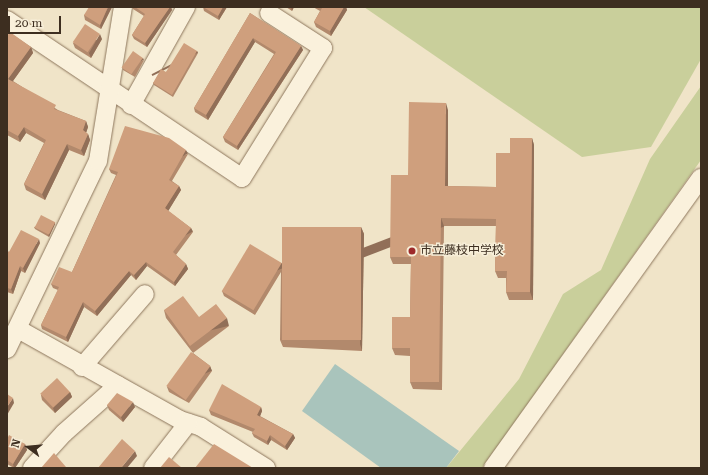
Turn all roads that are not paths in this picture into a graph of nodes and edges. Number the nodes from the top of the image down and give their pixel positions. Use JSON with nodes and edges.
{"nodes":[{"id":1,"x":123,"y":7,"type":"edge"},
{"id":2,"x":186,"y":7,"type":"edge"},
{"id":3,"x":269,"y":13,"type":"dead end"},
{"id":4,"x":7,"y":20,"type":"edge"},
{"id":5,"x":110,"y":91,"type":"junction"},
{"id":6,"x":131,"y":105,"type":"junction"},
{"id":7,"x":701,"y":178,"type":"edge"},
{"id":8,"x":144,"y":294,"type":"dead end"},
{"id":9,"x":18,"y":329,"type":"junction"},
{"id":10,"x":7,"y":349,"type":"edge"},
{"id":11,"x":82,"y":367,"type":"junction"},
{"id":12,"x":118,"y":385,"type":"junction"},
{"id":13,"x":188,"y":423,"type":"junction"},
{"id":14,"x":32,"y":468,"type":"edge"},
{"id":15,"x":153,"y":468,"type":"edge"},
{"id":16,"x":266,"y":468,"type":"edge"},
{"id":17,"x":493,"y":468,"type":"edge"}],
"edges":[{"from":1,"to":5,"type":"street"},
{"from":2,"to":6,"type":"street"},
{"from":3,"to":6,"type":"street"},
{"from":4,"to":5,"type":"street"},
{"from":5,"to":6,"type":"street"},
{"from":5,"to":9,"type":"street"},
{"from":7,"to":17,"type":"street"},
{"from":8,"to":11,"type":"street"},
{"from":9,"to":10,"type":"street"},
{"from":9,"to":11,"type":"street"},
{"from":11,"to":12,"type":"street"},
{"from":12,"to":13,"type":"street"},
{"from":12,"to":14,"type":"street"},
{"from":13,"to":15,"type":"street"},
{"from":13,"to":16,"type":"street"}]}
